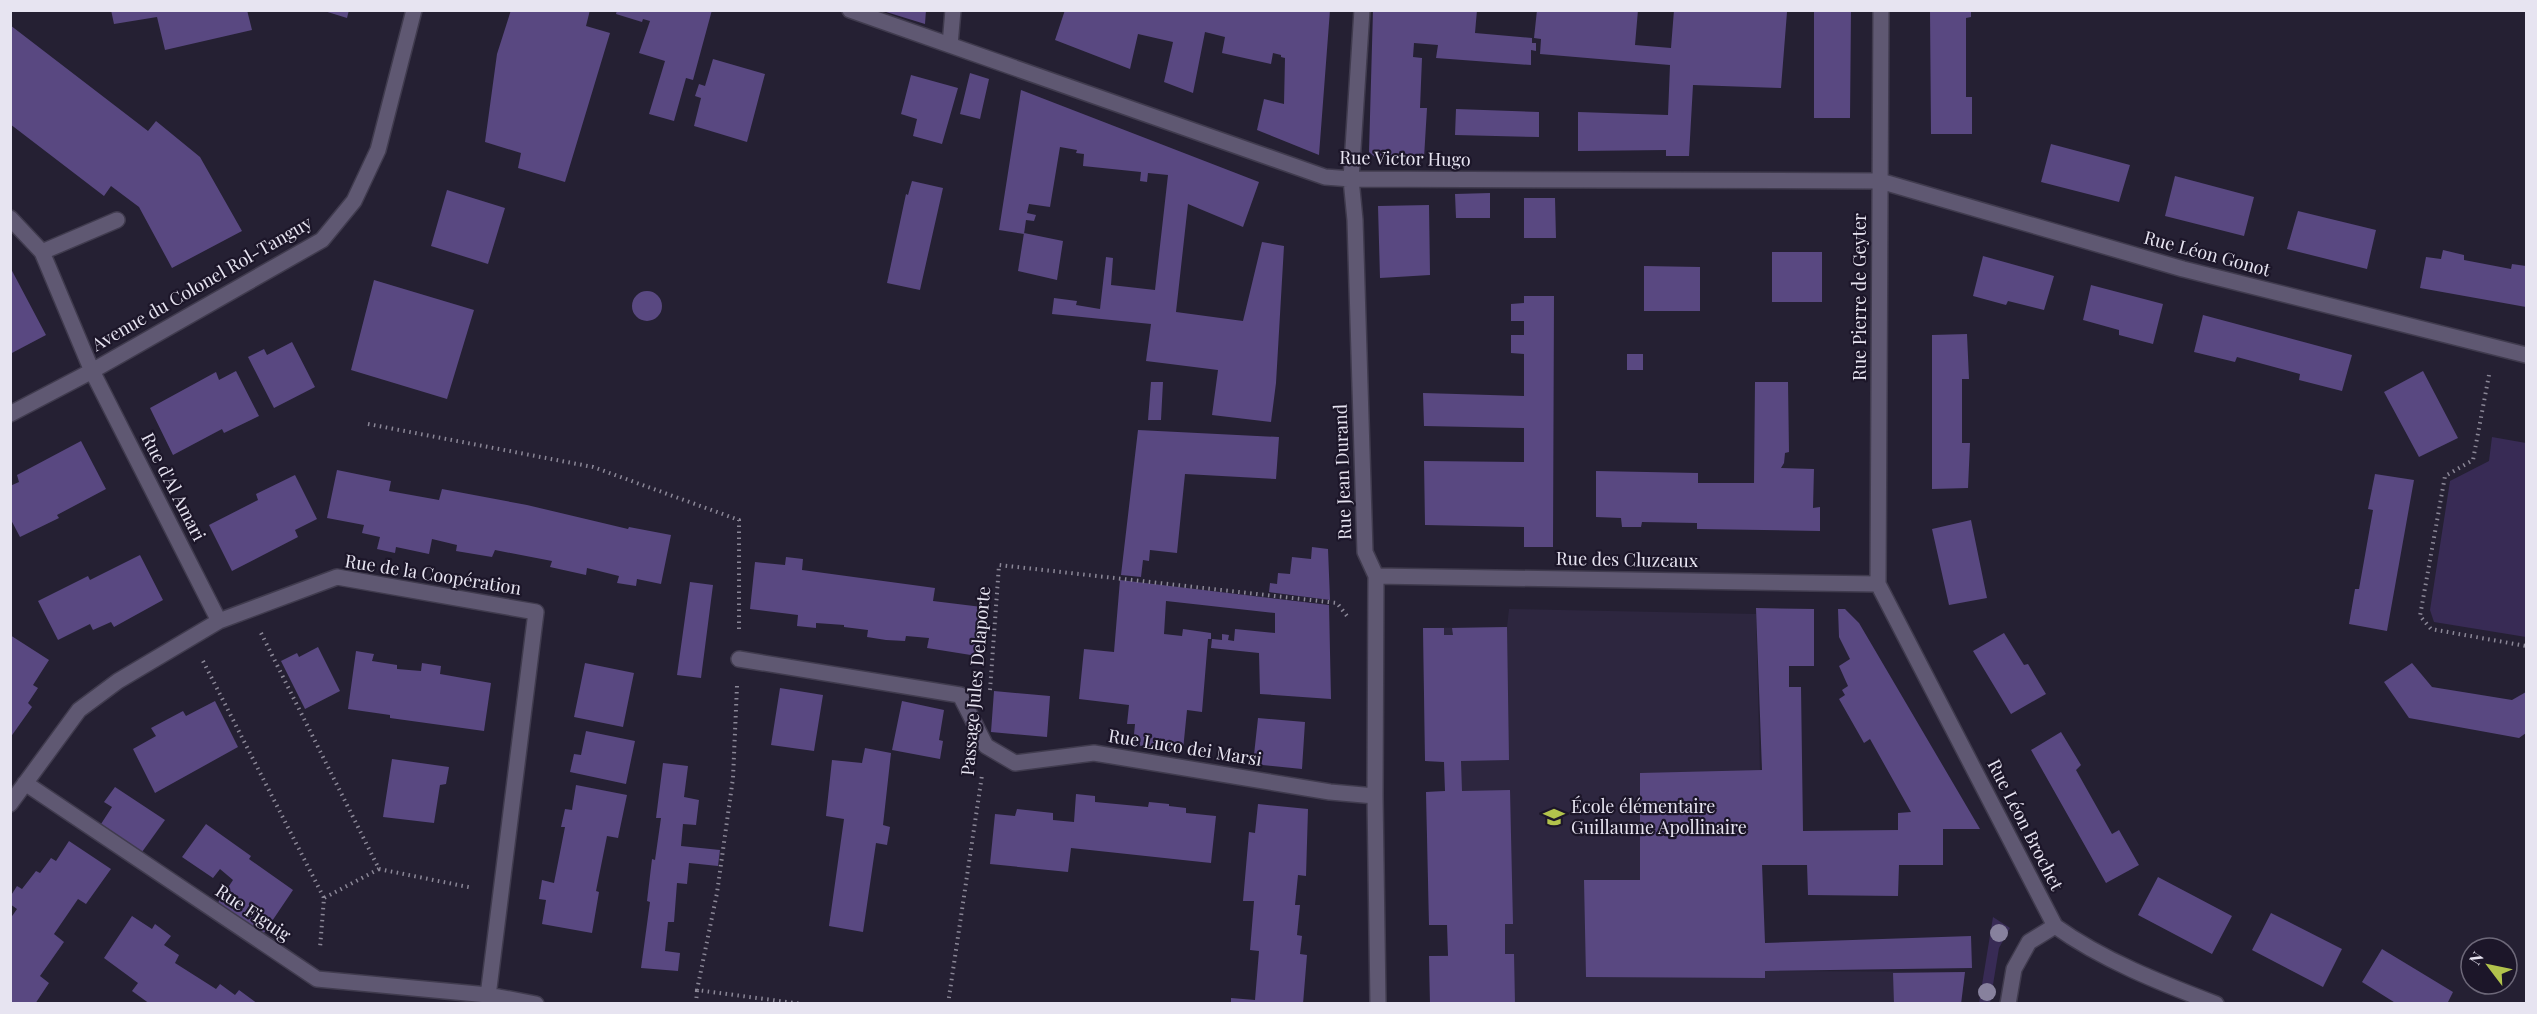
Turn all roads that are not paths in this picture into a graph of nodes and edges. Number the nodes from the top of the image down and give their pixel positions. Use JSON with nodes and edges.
{"nodes":[{"id":1,"x":414,"y":10,"type":"edge"},
{"id":2,"x":850,"y":10,"type":"edge"},
{"id":3,"x":953,"y":10,"type":"edge"},
{"id":4,"x":1362,"y":10,"type":"edge"},
{"id":5,"x":1881,"y":10,"type":"edge"},
{"id":6,"x":950,"y":45,"type":"junction"},
{"id":7,"x":1351,"y":179,"type":"junction"},
{"id":8,"x":1880,"y":181,"type":"junction"},
{"id":9,"x":10,"y":218,"type":"edge"},
{"id":10,"x":117,"y":220,"type":"dead end"},
{"id":11,"x":42,"y":252,"type":"junction"},
{"id":12,"x":2526,"y":355,"type":"edge"},
{"id":13,"x":92,"y":371,"type":"junction"},
{"id":14,"x":10,"y":414,"type":"edge"},
{"id":15,"x":1376,"y":576,"type":"junction"},
{"id":16,"x":1878,"y":584,"type":"junction"},
{"id":17,"x":219,"y":621,"type":"junction"},
{"id":18,"x":738,"y":659,"type":"road end"},
{"id":19,"x":25,"y":783,"type":"junction"},
{"id":20,"x":1375,"y":796,"type":"junction"},
{"id":21,"x":10,"y":804,"type":"edge"},
{"id":22,"x":2055,"y":926,"type":"junction"},
{"id":23,"x":488,"y":999,"type":"edge"},
{"id":24,"x":536,"y":1004,"type":"edge"},
{"id":25,"x":1378,"y":1004,"type":"edge"},
{"id":26,"x":2008,"y":1004,"type":"edge"},
{"id":27,"x":2216,"y":1004,"type":"edge"}],
"edges":[{"from":1,"to":13,"type":"street","name":"Avenue du Colonel Rol-Tanguy"},
{"from":2,"to":6,"type":"street","name":"Rue Victor Hugo"},
{"from":3,"to":6,"type":"street"},
{"from":4,"to":7,"type":"street","name":"Rue Jean Durand"},
{"from":5,"to":8,"type":"street","name":"Rue Pierre de Geyter"},
{"from":6,"to":7,"type":"street","name":"Rue Victor Hugo"},
{"from":7,"to":8,"type":"street","name":"Rue Victor Hugo"},
{"from":7,"to":15,"type":"street","name":"Rue Jean Durand"},
{"from":8,"to":12,"type":"street","name":"Rue Léon Gonot"},
{"from":8,"to":16,"type":"street","name":"Rue Pierre de Geyter"},
{"from":9,"to":11,"type":"street"},
{"from":10,"to":11,"type":"street"},
{"from":11,"to":13,"type":"street","name":"Rue d'Al Amari"},
{"from":13,"to":14,"type":"street","name":"Avenue du Colonel Rol-Tanguy"},
{"from":13,"to":17,"type":"street","name":"Rue d'Al Amari"},
{"from":15,"to":16,"type":"street","name":"Rue des Cluzeaux"},
{"from":15,"to":20,"type":"street","name":"Rue Jean Durand"},
{"from":16,"to":22,"type":"street","name":"Rue Léon Brochet"},
{"from":17,"to":19,"type":"street","name":"Rue de la Coopération"},
{"from":17,"to":23,"type":"street","name":"Rue de la Coopération"},
{"from":18,"to":20,"type":"street","name":"Rue Luco dei Marsi"},
{"from":19,"to":21,"type":"street","name":"Rue de la Coopération"},
{"from":19,"to":23,"type":"street","name":"Rue Figuig"},
{"from":20,"to":25,"type":"street","name":"Rue Jean Durand"},
{"from":22,"to":26,"type":"street"},
{"from":22,"to":27,"type":"street","name":"Rue Léon Brochet"},
{"from":23,"to":24,"type":"street","name":"Rue Figuig"}]}
